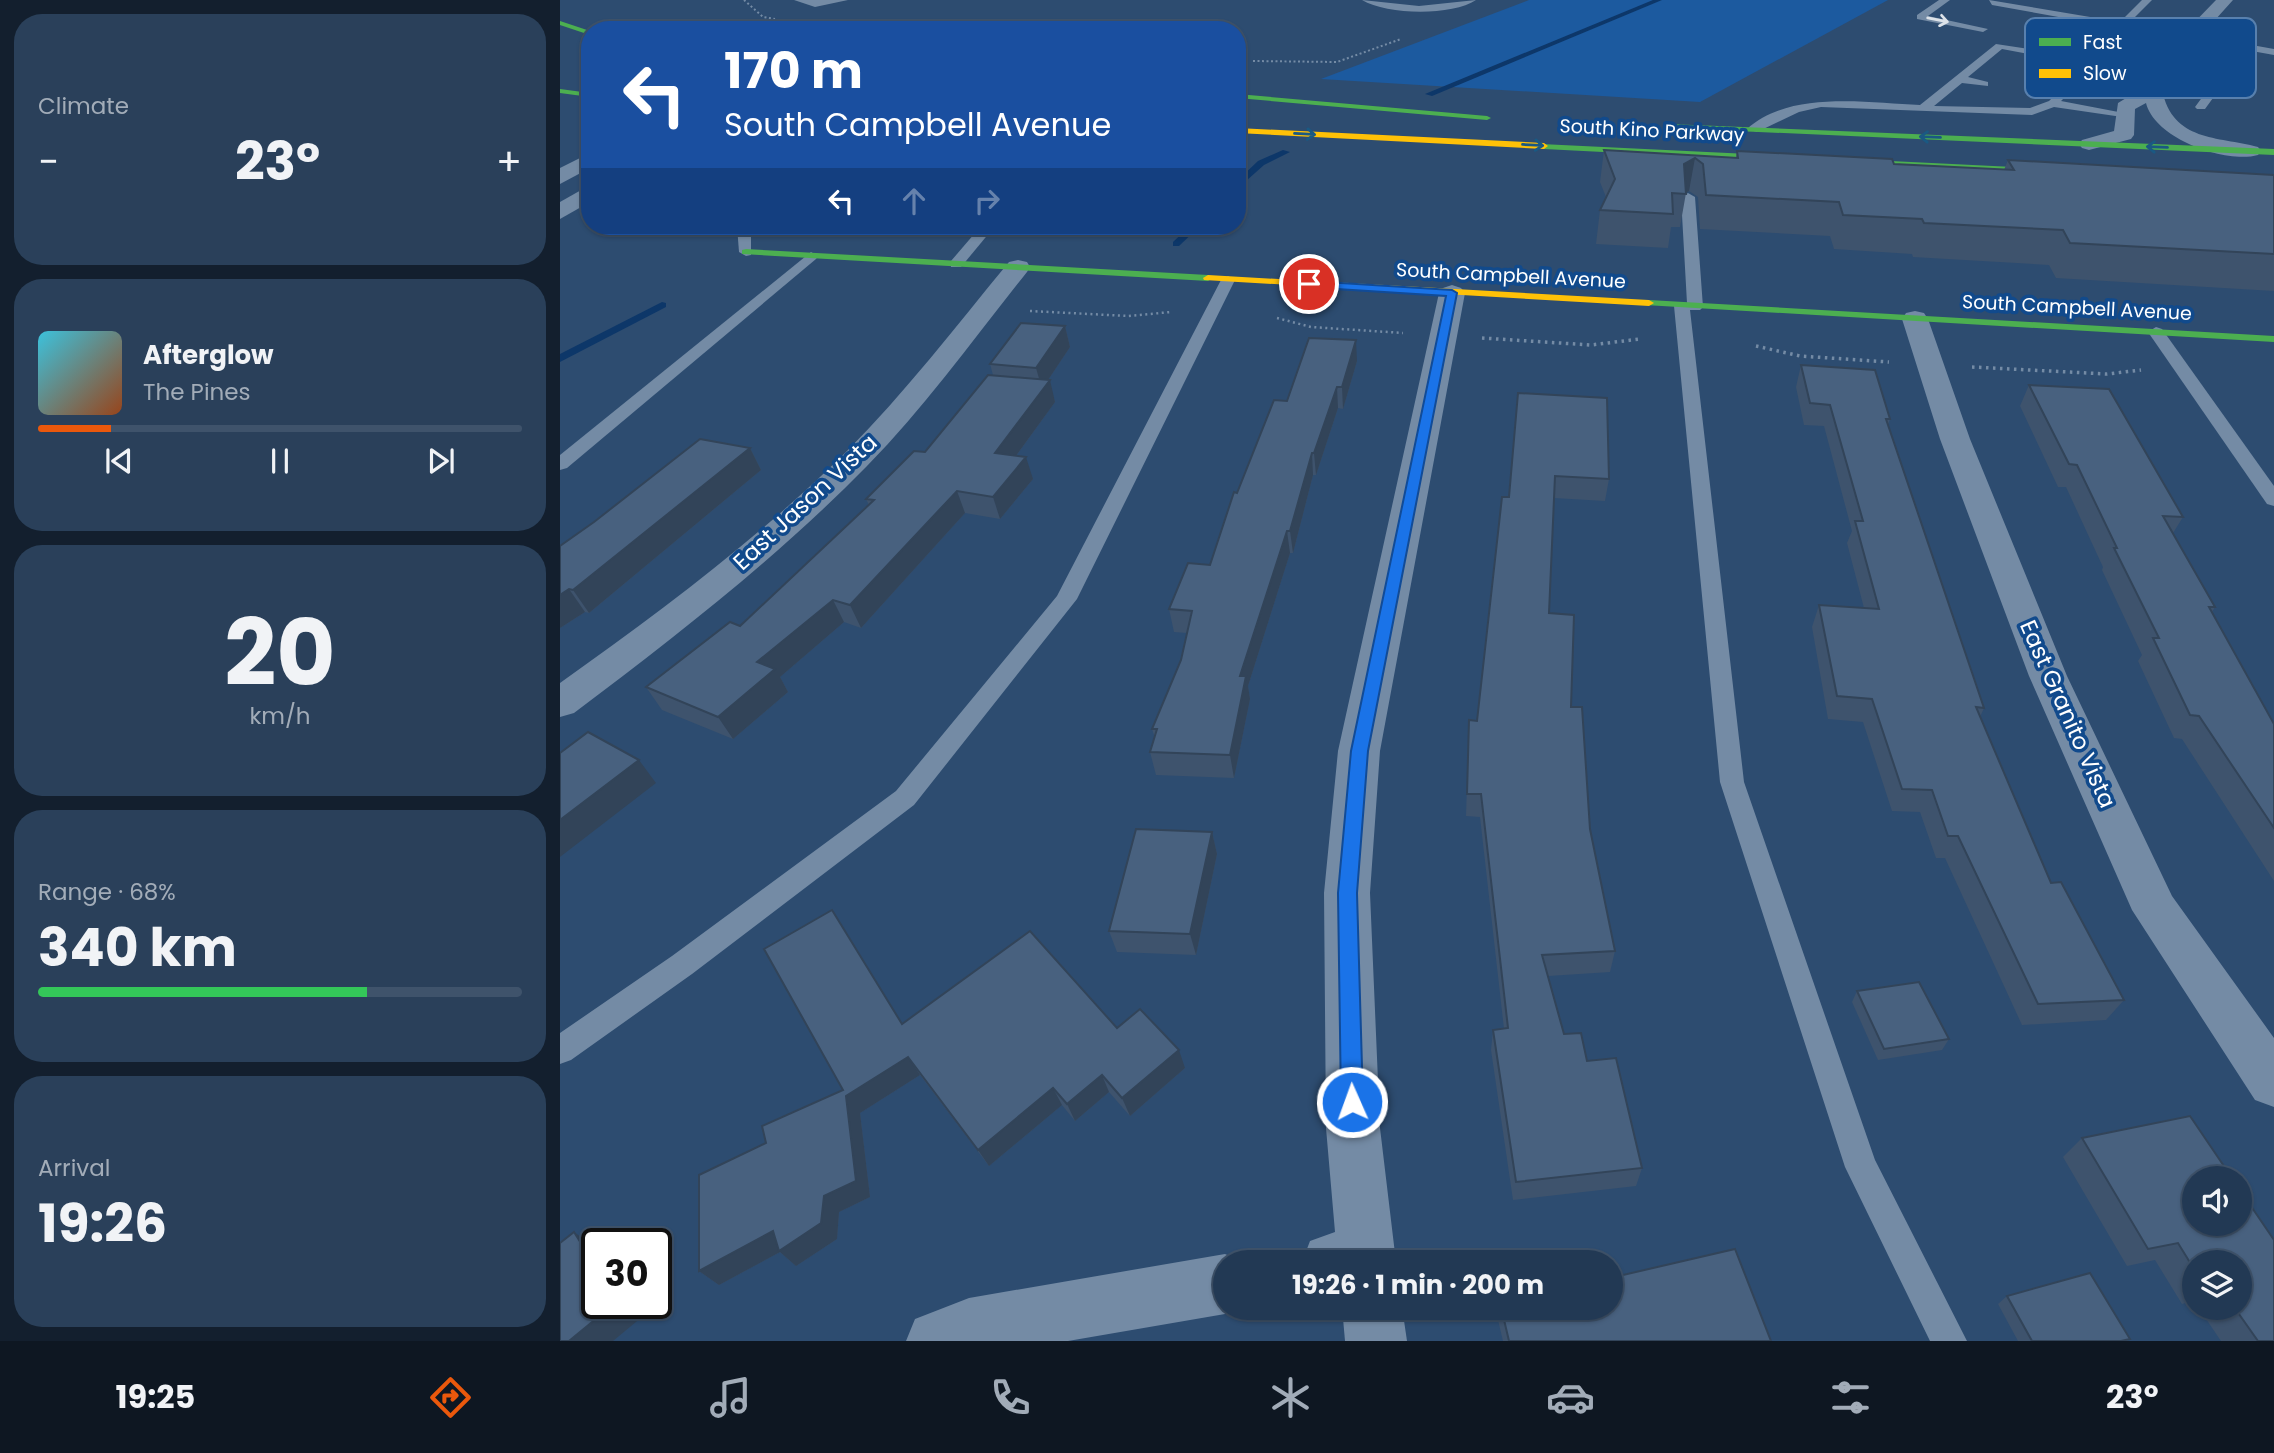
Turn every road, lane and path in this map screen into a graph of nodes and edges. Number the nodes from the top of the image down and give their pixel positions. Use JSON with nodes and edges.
{"nodes":[{"id":1,"x":799,"y":0,"type":"edge"},
{"id":2,"x":843,"y":0,"type":"edge"},
{"id":3,"x":1367,"y":0,"type":"edge"},
{"id":4,"x":1471,"y":0,"type":"edge"},
{"id":5,"x":1945,"y":0,"type":"edge"},
{"id":6,"x":1995,"y":0,"type":"edge"},
{"id":7,"x":2147,"y":0,"type":"edge"},
{"id":8,"x":2225,"y":0,"type":"edge"},
{"id":9,"x":2094,"y":18,"type":"edge"},
{"id":10,"x":2129,"y":18,"type":"edge"},
{"id":11,"x":2208,"y":18,"type":"edge"},
{"id":12,"x":560,"y":23,"type":"edge"},
{"id":13,"x":1983,"y":29,"type":"dead end"},
{"id":14,"x":581,"y":30,"type":"edge"},
{"id":15,"x":1411,"y":35,"type":"dead end"},
{"id":16,"x":2256,"y":48,"type":"edge"},
{"id":17,"x":2025,"y":51,"type":"edge"},
{"id":18,"x":2274,"y":52,"type":"edge"},
{"id":19,"x":1250,"y":61,"type":"dead end"},
{"id":20,"x":1972,"y":69,"type":"junction"},
{"id":21,"x":1996,"y":74,"type":"dead end"},
{"id":22,"x":1960,"y":79,"type":"junction"},
{"id":23,"x":1984,"y":84,"type":"dead end"},
{"id":24,"x":560,"y":91,"type":"edge"},
{"id":25,"x":581,"y":93,"type":"edge"},
{"id":26,"x":1246,"y":97,"type":"edge"},
{"id":27,"x":2045,"y":98,"type":"edge"},
{"id":28,"x":2056,"y":98,"type":"edge"},
{"id":29,"x":2137,"y":98,"type":"edge"},
{"id":30,"x":2155,"y":98,"type":"edge"},
{"id":31,"x":2208,"y":98,"type":"edge"},
{"id":32,"x":2055,"y":101,"type":"junction"},
{"id":33,"x":1246,"y":106,"type":"edge"},
{"id":34,"x":2201,"y":107,"type":"dead end"},
{"id":35,"x":1923,"y":109,"type":"junction"},
{"id":36,"x":2125,"y":116,"type":"junction"},
{"id":37,"x":1660,"y":125,"type":"dead end"},
{"id":38,"x":1754,"y":129,"type":"junction"},
{"id":39,"x":1246,"y":130,"type":"edge"},
{"id":40,"x":2089,"y":144,"type":"junction"},
{"id":41,"x":2251,"y":151,"type":"junction"},
{"id":42,"x":2274,"y":152,"type":"edge"},
{"id":43,"x":1758,"y":157,"type":"junction"},
{"id":44,"x":581,"y":164,"type":"edge"},
{"id":45,"x":2078,"y":173,"type":"edge"},
{"id":46,"x":560,"y":177,"type":"edge"},
{"id":47,"x":1688,"y":197,"type":"edge"},
{"id":48,"x":581,"y":198,"type":"edge"},
{"id":49,"x":560,"y":212,"type":"edge"},
{"id":50,"x":745,"y":235,"type":"edge"},
{"id":51,"x":980,"y":235,"type":"edge"},
{"id":52,"x":746,"y":252,"type":"joint"},
{"id":53,"x":811,"y":256,"type":"junction"},
{"id":54,"x":956,"y":264,"type":"junction"},
{"id":55,"x":1018,"y":267,"type":"junction"},
{"id":56,"x":1228,"y":280,"type":"junction"},
{"id":57,"x":1452,"y":293,"type":"junction"},
{"id":58,"x":1688,"y":306,"type":"junction"},
{"id":59,"x":1214,"y":307,"type":"junction"},
{"id":60,"x":984,"y":309,"type":"junction"},
{"id":61,"x":1915,"y":319,"type":"junction"},
{"id":62,"x":2156,"y":332,"type":"junction"},
{"id":63,"x":1685,"y":334,"type":"junction"},
{"id":64,"x":1444,"y":336,"type":"junction"},
{"id":65,"x":2274,"y":339,"type":"edge"},
{"id":66,"x":2178,"y":364,"type":"junction"},
{"id":67,"x":1930,"y":365,"type":"junction"},
{"id":68,"x":560,"y":464,"type":"edge"},
{"id":69,"x":2274,"y":500,"type":"edge"},
{"id":70,"x":560,"y":703,"type":"edge"},
{"id":71,"x":560,"y":1050,"type":"edge"},
{"id":72,"x":2274,"y":1082,"type":"edge"},
{"id":73,"x":1358,"y":1250,"type":"edge"},
{"id":74,"x":1213,"y":1286,"type":"edge"},
{"id":75,"x":1371,"y":1320,"type":"edge"},
{"id":76,"x":937,"y":1341,"type":"edge"},
{"id":77,"x":1376,"y":1341,"type":"edge"},
{"id":78,"x":1950,"y":1341,"type":"edge"}],
"edges":[{"from":1,"to":2,"type":"lane"},
{"from":3,"to":4,"type":"lane"},
{"from":5,"to":13,"type":"lane","one_way":true},
{"from":6,"to":9,"type":"lane"},
{"from":7,"to":10,"type":"lane"},
{"from":8,"to":11,"type":"street"},
{"from":12,"to":14,"type":"main road"},
{"from":15,"to":19,"type":"path"},
{"from":16,"to":18,"type":"lane"},
{"from":17,"to":20,"type":"lane"},
{"from":20,"to":21,"type":"lane"},
{"from":20,"to":22,"type":"lane"},
{"from":22,"to":23,"type":"lane"},
{"from":22,"to":35,"type":"lane"},
{"from":24,"to":25,"type":"main road"},
{"from":26,"to":33,"type":"main road"},
{"from":27,"to":32,"type":"lane"},
{"from":28,"to":32,"type":"lane"},
{"from":29,"to":36,"type":"street"},
{"from":30,"to":41,"type":"street"},
{"from":31,"to":34,"type":"lane"},
{"from":32,"to":35,"type":"lane"},
{"from":32,"to":36,"type":"lane"},
{"from":35,"to":38,"type":"lane"},
{"from":36,"to":40,"type":"street"},
{"from":37,"to":38,"type":"main road","name":"South Kino Parkway"},
{"from":40,"to":38,"type":"main road","name":"South Kino Parkway","one_way":true},
{"from":38,"to":43,"type":"main road"},
{"from":39,"to":43,"type":"main road","name":"South Kino Parkway","one_way":true},
{"from":41,"to":40,"type":"main road","name":"South Kino Parkway","one_way":true},
{"from":41,"to":42,"type":"main road","name":"South Kino Parkway"},
{"from":43,"to":45,"type":"main road","name":"South Kino Parkway"},
{"from":44,"to":46,"type":"street"},
{"from":47,"to":58,"type":"lane"},
{"from":48,"to":49,"type":"street"},
{"from":50,"to":52,"type":"lane"},
{"from":51,"to":54,"type":"lane"},
{"from":52,"to":53,"type":"main road","name":"South Campbell Avenue"},
{"from":53,"to":54,"type":"main road","name":"South Campbell Avenue"},
{"from":53,"to":68,"type":"lane"},
{"from":54,"to":55,"type":"main road","name":"South Campbell Avenue"},
{"from":55,"to":56,"type":"main road","name":"South Campbell Avenue"},
{"from":55,"to":60,"type":"street","name":"East Jason Vista"},
{"from":56,"to":57,"type":"main road","name":"South Campbell Avenue"},
{"from":56,"to":59,"type":"lane"},
{"from":57,"to":58,"type":"main road","name":"South Campbell Avenue"},
{"from":57,"to":64,"type":"street"},
{"from":58,"to":61,"type":"main road","name":"South Campbell Avenue"},
{"from":58,"to":63,"type":"lane"},
{"from":59,"to":60,"type":"path"},
{"from":59,"to":64,"type":"path"},
{"from":59,"to":71,"type":"lane"},
{"from":60,"to":70,"type":"street","name":"East Jason Vista"},
{"from":61,"to":62,"type":"main road","name":"South Campbell Avenue"},
{"from":61,"to":67,"type":"street","name":"East Granito Vista"},
{"from":62,"to":65,"type":"main road","name":"South Campbell Avenue"},
{"from":62,"to":66,"type":"lane"},
{"from":63,"to":64,"type":"path"},
{"from":63,"to":67,"type":"path"},
{"from":63,"to":78,"type":"lane"},
{"from":64,"to":73,"type":"street"},
{"from":66,"to":67,"type":"path"},
{"from":66,"to":69,"type":"lane"},
{"from":67,"to":72,"type":"street","name":"East Granito Vista"},
{"from":74,"to":76,"type":"street"},
{"from":75,"to":77,"type":"street"}]}
